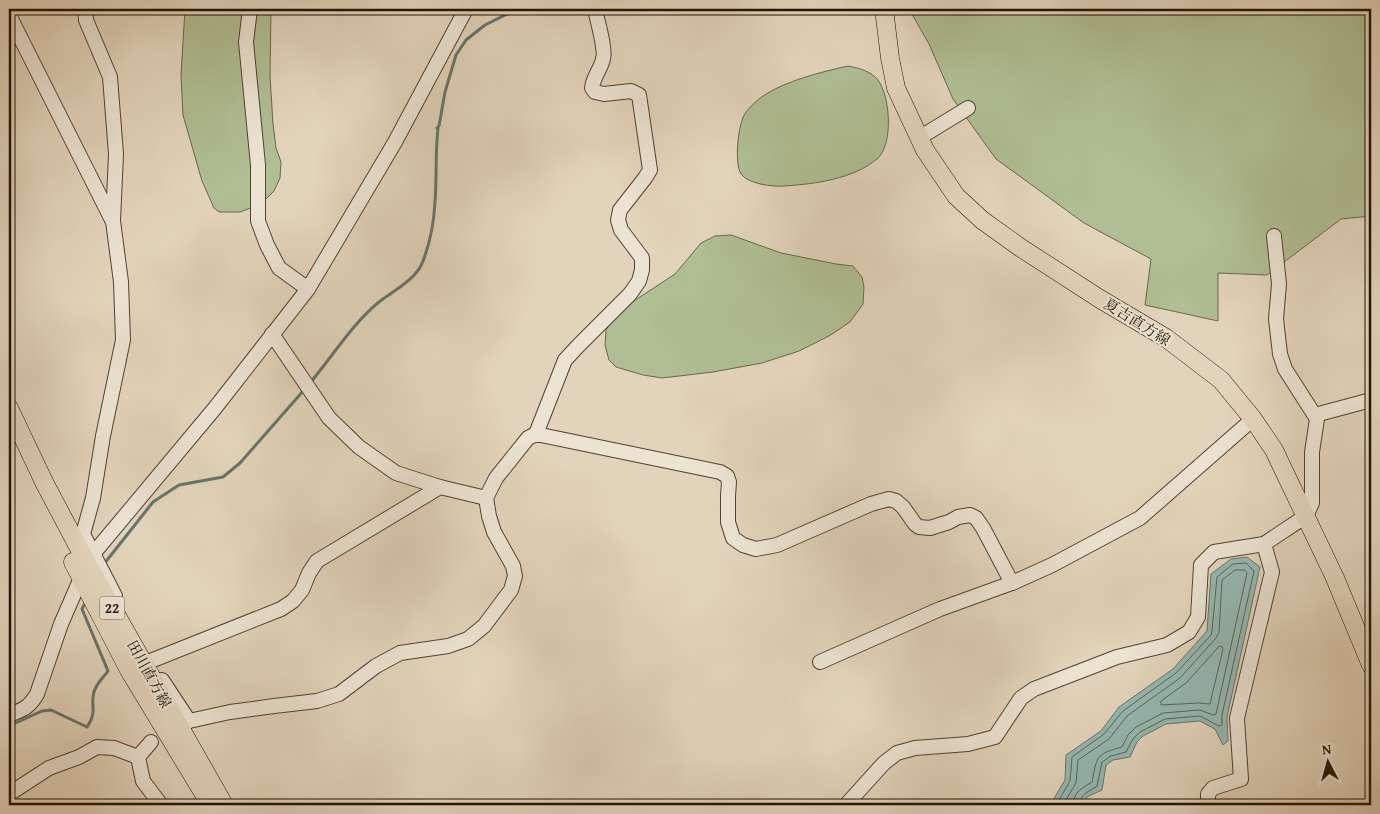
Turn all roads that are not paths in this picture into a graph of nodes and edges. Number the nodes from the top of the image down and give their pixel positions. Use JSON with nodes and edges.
{"nodes":[{"id":1,"x":85,"y":9,"type":"edge"},
{"id":2,"x":250,"y":9,"type":"edge"},
{"id":3,"x":466,"y":9,"type":"edge"},
{"id":4,"x":595,"y":9,"type":"edge"},
{"id":5,"x":884,"y":9,"type":"edge"},
{"id":6,"x":9,"y":15,"type":"edge"},
{"id":7,"x":968,"y":108,"type":"dead end"},
{"id":8,"x":919,"y":138,"type":"junction"},
{"id":9,"x":113,"y":221,"type":"junction"},
{"id":10,"x":1274,"y":236,"type":"dead end"},
{"id":11,"x":308,"y":289,"type":"junction"},
{"id":12,"x":272,"y":334,"type":"junction"},
{"id":13,"x":1371,"y":400,"type":"edge"},
{"id":14,"x":9,"y":408,"type":"edge"},
{"id":15,"x":1315,"y":415,"type":"junction"},
{"id":16,"x":1254,"y":419,"type":"junction"},
{"id":17,"x":9,"y":434,"type":"edge"},
{"id":18,"x":536,"y":434,"type":"junction"},
{"id":19,"x":440,"y":487,"type":"junction"},
{"id":20,"x":486,"y":498,"type":"junction"},
{"id":21,"x":1306,"y":516,"type":"junction"},
{"id":22,"x":1264,"y":544,"type":"junction"},
{"id":23,"x":93,"y":554,"type":"junction"},
{"id":24,"x":81,"y":578,"type":"junction"},
{"id":25,"x":1012,"y":583,"type":"junction"},
{"id":26,"x":148,"y":662,"type":"junction"},
{"id":27,"x":820,"y":662,"type":"dead end"},
{"id":28,"x":1371,"y":665,"type":"edge"},
{"id":29,"x":9,"y":716,"type":"edge"},
{"id":30,"x":151,"y":742,"type":"dead end"},
{"id":31,"x":138,"y":757,"type":"junction"},
{"id":32,"x":9,"y":794,"type":"edge"},
{"id":33,"x":161,"y":805,"type":"edge"},
{"id":34,"x":211,"y":805,"type":"edge"},
{"id":35,"x":224,"y":805,"type":"edge"},
{"id":36,"x":846,"y":805,"type":"edge"},
{"id":37,"x":1208,"y":805,"type":"edge"}],
"edges":[{"from":1,"to":9,"type":"street"},
{"from":2,"to":11,"type":"street"},
{"from":3,"to":11,"type":"street"},
{"from":4,"to":18,"type":"street"},
{"from":5,"to":8,"type":"main road","name":"夏吉直方線"},
{"from":6,"to":9,"type":"street"},
{"from":7,"to":8,"type":"street"},
{"from":8,"to":16,"type":"main road","name":"夏吉直方線"},
{"from":9,"to":23,"type":"street"},
{"from":10,"to":15,"type":"street"},
{"from":11,"to":12,"type":"street"},
{"from":12,"to":19,"type":"street"},
{"from":12,"to":23,"type":"street"},
{"from":13,"to":15,"type":"street"},
{"from":14,"to":35,"type":"main road","name":"田川直方線","number":"22"},
{"from":15,"to":21,"type":"street"},
{"from":16,"to":21,"type":"main road","name":"夏吉直方線"},
{"from":16,"to":25,"type":"street"},
{"from":17,"to":24,"type":"main road","name":"田川直方線","number":"22"},
{"from":18,"to":20,"type":"street"},
{"from":18,"to":25,"type":"street"},
{"from":19,"to":20,"type":"street"},
{"from":19,"to":26,"type":"street"},
{"from":20,"to":26,"type":"street"},
{"from":21,"to":22,"type":"street"},
{"from":21,"to":28,"type":"main road","name":"夏吉直方線"},
{"from":22,"to":36,"type":"street"},
{"from":22,"to":37,"type":"street"},
{"from":23,"to":26,"type":"street"},
{"from":24,"to":29,"type":"street"},
{"from":24,"to":34,"type":"main road","name":"田川直方線","number":"22"},
{"from":25,"to":27,"type":"street"},
{"from":30,"to":31,"type":"street"},
{"from":31,"to":32,"type":"street"},
{"from":31,"to":33,"type":"street"}]}
